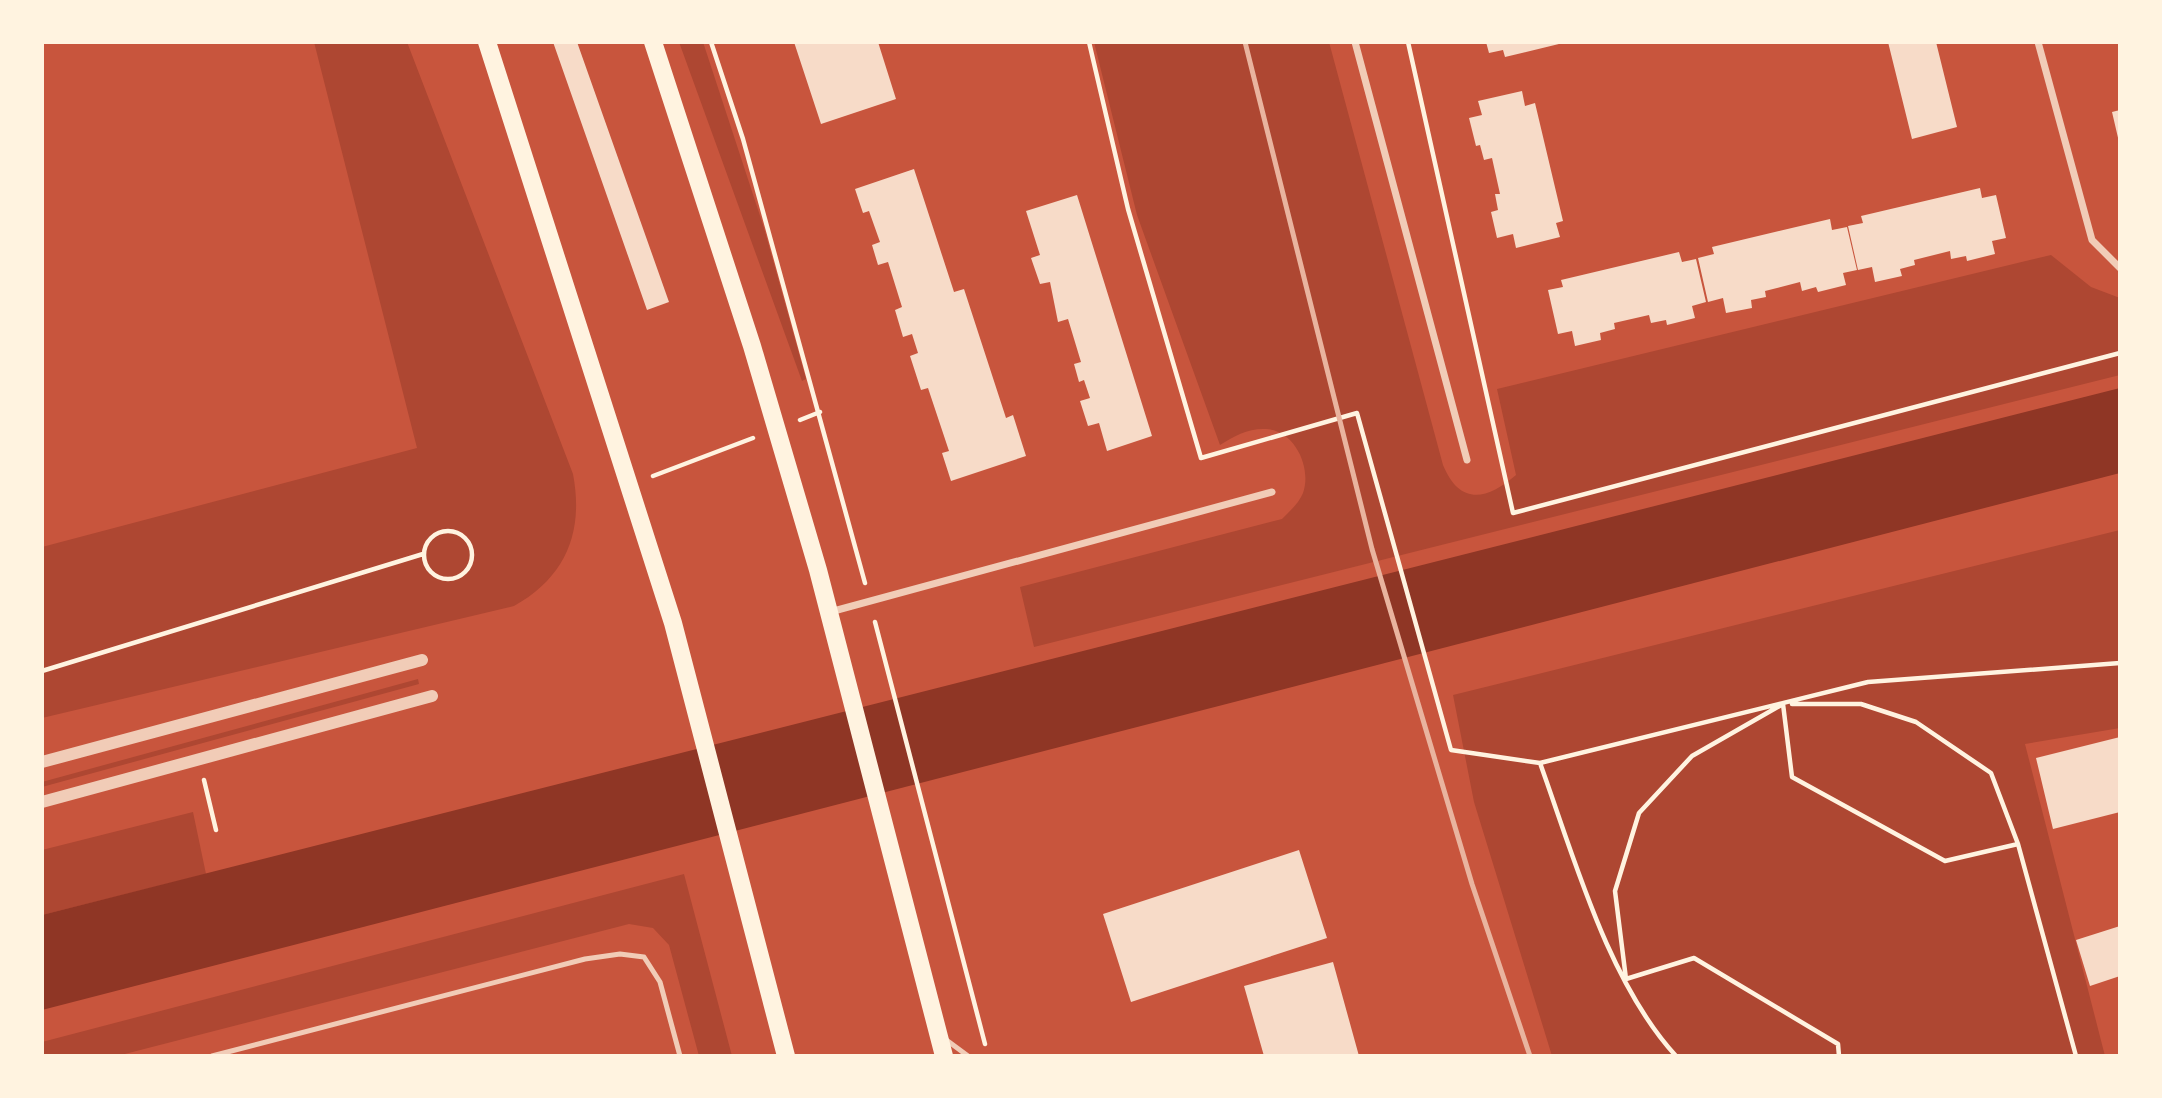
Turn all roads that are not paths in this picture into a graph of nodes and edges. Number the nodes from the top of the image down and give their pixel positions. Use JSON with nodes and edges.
{"nodes":[{"id":1,"x":486,"y":42,"type":"edge"},
{"id":2,"x":653,"y":42,"type":"edge"},
{"id":3,"x":1355,"y":42,"type":"edge"},
{"id":4,"x":2038,"y":42,"type":"edge"},
{"id":5,"x":2119,"y":268,"type":"edge"},
{"id":6,"x":1467,"y":460,"type":"dead end"},
{"id":7,"x":1272,"y":492,"type":"dead end"},
{"id":8,"x":830,"y":612,"type":"junction"},
{"id":9,"x":422,"y":660,"type":"dead end"},
{"id":10,"x":432,"y":696,"type":"dead end"},
{"id":11,"x":42,"y":762,"type":"edge"},
{"id":12,"x":42,"y":802,"type":"edge"},
{"id":13,"x":938,"y":1034,"type":"junction"},
{"id":14,"x":782,"y":1037,"type":"junction"},
{"id":15,"x":212,"y":1056,"type":"edge"},
{"id":16,"x":680,"y":1056,"type":"edge"},
{"id":17,"x":777,"y":1056,"type":"edge"},
{"id":18,"x":786,"y":1056,"type":"edge"},
{"id":19,"x":944,"y":1056,"type":"edge"},
{"id":20,"x":968,"y":1056,"type":"edge"}],
"edges":[{"from":1,"to":14,"type":"main road"},
{"from":2,"to":8,"type":"main road"},
{"from":3,"to":6,"type":"street"},
{"from":4,"to":5,"type":"street"},
{"from":7,"to":8,"type":"street"},
{"from":8,"to":13,"type":"main road"},
{"from":9,"to":11,"type":"street"},
{"from":10,"to":12,"type":"street"},
{"from":13,"to":19,"type":"main road"},
{"from":13,"to":20,"type":"lane"},
{"from":14,"to":17,"type":"lane"},
{"from":14,"to":18,"type":"main road"},
{"from":15,"to":16,"type":"lane"}]}
